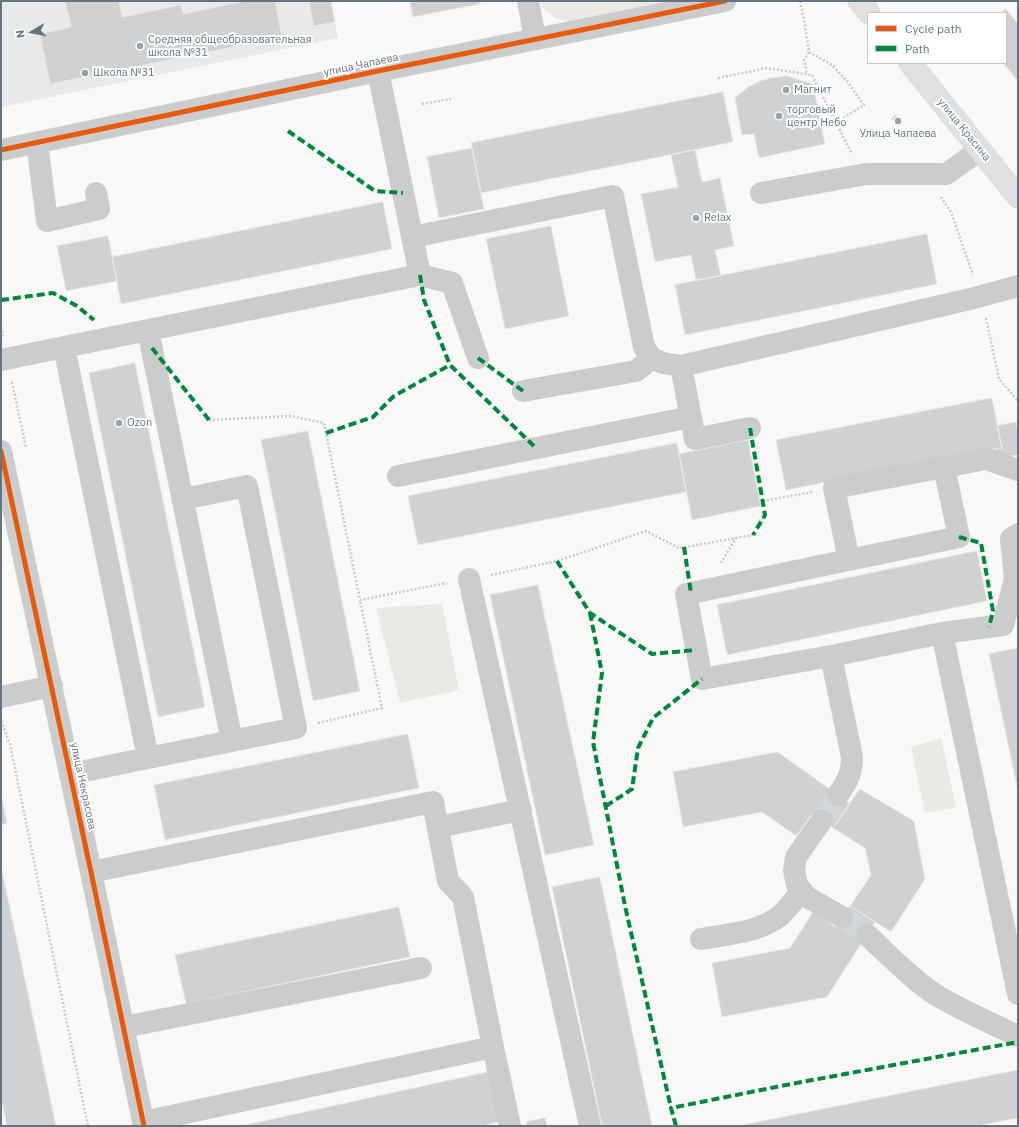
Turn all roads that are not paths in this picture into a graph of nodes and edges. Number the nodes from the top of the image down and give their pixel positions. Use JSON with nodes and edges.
{"nodes":[{"id":1,"x":528,"y":1,"type":"edge"},
{"id":2,"x":725,"y":1,"type":"edge"},
{"id":3,"x":859,"y":1,"type":"edge"},
{"id":4,"x":868,"y":12,"type":"edge"},
{"id":5,"x":535,"y":39,"type":"junction"},
{"id":6,"x":911,"y":64,"type":"edge"},
{"id":7,"x":378,"y":72,"type":"junction"},
{"id":8,"x":37,"y":143,"type":"junction"},
{"id":9,"x":1,"y":150,"type":"edge"},
{"id":10,"x":980,"y":150,"type":"junction"},
{"id":11,"x":96,"y":193,"type":"dead end"},
{"id":12,"x":761,"y":193,"type":"dead end"},
{"id":13,"x":1018,"y":197,"type":"edge"},
{"id":14,"x":412,"y":237,"type":"junction"},
{"id":15,"x":420,"y":275,"type":"junction"},
{"id":16,"x":1018,"y":286,"type":"edge"},
{"id":17,"x":148,"y":330,"type":"junction"},
{"id":18,"x":64,"y":347,"type":"junction"},
{"id":19,"x":478,"y":358,"type":"dead end"},
{"id":20,"x":652,"y":358,"type":"junction"},
{"id":21,"x":1,"y":360,"type":"edge"},
{"id":22,"x":681,"y":366,"type":"junction"},
{"id":23,"x":523,"y":391,"type":"dead end"},
{"id":24,"x":691,"y":417,"type":"junction"},
{"id":25,"x":750,"y":428,"type":"dead end"},
{"id":26,"x":1,"y":451,"type":"edge"},
{"id":27,"x":944,"y":467,"type":"junction"},
{"id":28,"x":1018,"y":470,"type":"edge"},
{"id":29,"x":398,"y":476,"type":"dead end"},
{"id":30,"x":183,"y":499,"type":"junction"},
{"id":31,"x":1018,"y":534,"type":"edge"},
{"id":32,"x":849,"y":560,"type":"junction"},
{"id":33,"x":469,"y":579,"type":"road end"},
{"id":34,"x":942,"y":633,"type":"junction"},
{"id":35,"x":831,"y":656,"type":"junction"},
{"id":36,"x":52,"y":686,"type":"junction"},
{"id":37,"x":1,"y":697,"type":"edge"},
{"id":38,"x":232,"y":741,"type":"junction"},
{"id":39,"x":148,"y":758,"type":"junction"},
{"id":40,"x":70,"y":774,"type":"junction"},
{"id":41,"x":838,"y":795,"type":"tunnel mouth"},
{"id":42,"x":521,"y":810,"type":"junction"},
{"id":43,"x":822,"y":820,"type":"tunnel mouth"},
{"id":44,"x":438,"y":827,"type":"junction"},
{"id":45,"x":91,"y":872,"type":"junction"},
{"id":46,"x":801,"y":892,"type":"junction"},
{"id":47,"x":842,"y":917,"type":"tunnel mouth"},
{"id":48,"x":867,"y":934,"type":"tunnel mouth"},
{"id":49,"x":701,"y":939,"type":"dead end"},
{"id":50,"x":421,"y":968,"type":"dead end"},
{"id":51,"x":1018,"y":994,"type":"edge"},
{"id":52,"x":124,"y":1027,"type":"junction"},
{"id":53,"x":1018,"y":1036,"type":"edge"},
{"id":54,"x":493,"y":1047,"type":"junction"},
{"id":55,"x":143,"y":1124,"type":"edge"},
{"id":56,"x":510,"y":1126,"type":"edge"},
{"id":57,"x":590,"y":1126,"type":"edge"}],
"edges":[{"from":1,"to":5,"type":"street"},
{"from":2,"to":5,"type":"street","name":"улица Чапаева"},
{"from":3,"to":4,"type":"main road"},
{"from":5,"to":7,"type":"street","name":"улица Чапаева"},
{"from":6,"to":10,"type":"main road","name":"улица Красина"},
{"from":7,"to":8,"type":"street","name":"улица Чапаева"},
{"from":7,"to":14,"type":"street"},
{"from":8,"to":9,"type":"street","name":"улица Чапаева"},
{"from":8,"to":11,"type":"street"},
{"from":10,"to":12,"type":"street"},
{"from":10,"to":13,"type":"main road","name":"улица Красина"},
{"from":14,"to":15,"type":"street"},
{"from":14,"to":20,"type":"street"},
{"from":15,"to":17,"type":"street"},
{"from":15,"to":19,"type":"street"},
{"from":16,"to":22,"type":"street"},
{"from":17,"to":18,"type":"street"},
{"from":17,"to":30,"type":"street"},
{"from":18,"to":21,"type":"street"},
{"from":18,"to":39,"type":"street"},
{"from":20,"to":22,"type":"street"},
{"from":20,"to":23,"type":"street"},
{"from":22,"to":24,"type":"street"},
{"from":24,"to":25,"type":"street"},
{"from":24,"to":29,"type":"street"},
{"from":26,"to":36,"type":"street","name":"улица Некрасова"},
{"from":27,"to":28,"type":"street"},
{"from":27,"to":32,"type":"street"},
{"from":27,"to":32,"type":"street"},
{"from":30,"to":38,"type":"street"},
{"from":30,"to":38,"type":"street"},
{"from":31,"to":34,"type":"street"},
{"from":32,"to":35,"type":"street"},
{"from":33,"to":42,"type":"street"},
{"from":34,"to":35,"type":"street"},
{"from":34,"to":51,"type":"street"},
{"from":35,"to":41,"type":"street"},
{"from":36,"to":37,"type":"street"},
{"from":36,"to":40,"type":"street","name":"улица Некрасова"},
{"from":38,"to":39,"type":"street"},
{"from":39,"to":40,"type":"street"},
{"from":40,"to":45,"type":"street","name":"улица Некрасова"},
{"from":42,"to":44,"type":"street"},
{"from":42,"to":57,"type":"street"},
{"from":43,"to":46,"type":"street"},
{"from":44,"to":45,"type":"street"},
{"from":44,"to":54,"type":"street"},
{"from":45,"to":52,"type":"street","name":"улица Некрасова"},
{"from":46,"to":47,"type":"street"},
{"from":46,"to":49,"type":"street"},
{"from":48,"to":53,"type":"street"},
{"from":50,"to":52,"type":"street"},
{"from":52,"to":55,"type":"street","name":"улица Некрасова"},
{"from":54,"to":55,"type":"street"},
{"from":54,"to":56,"type":"street"}]}
